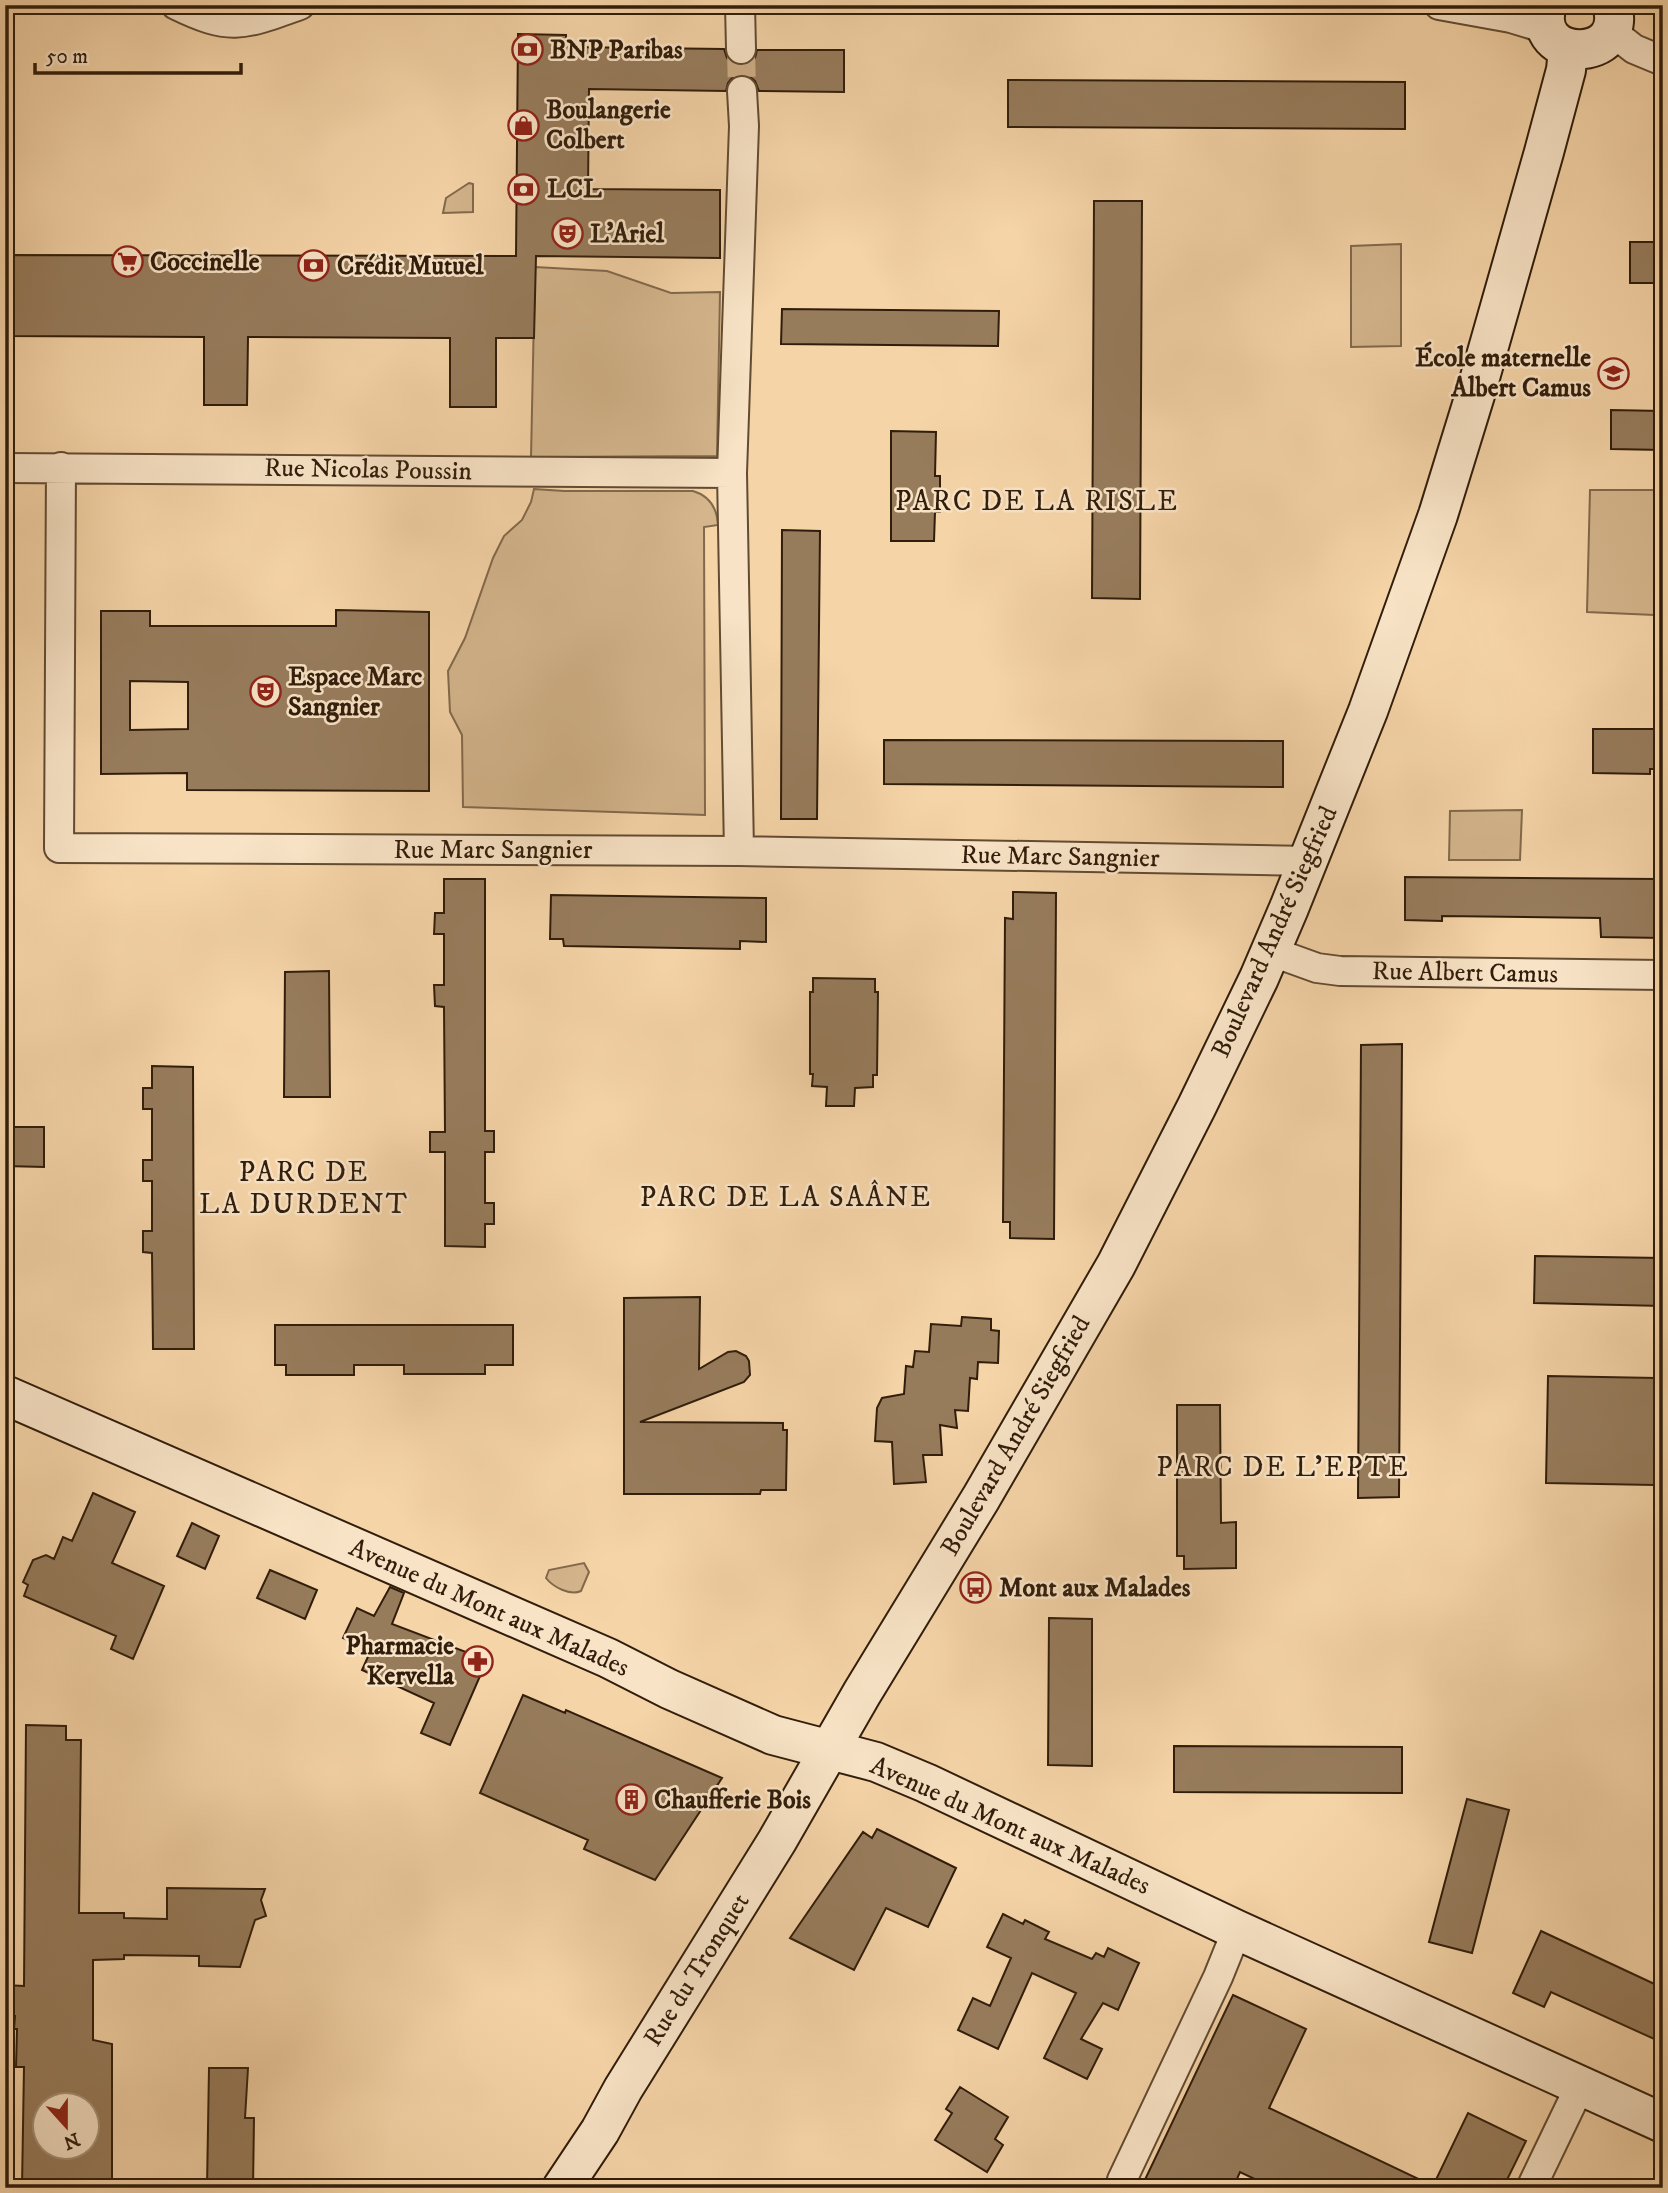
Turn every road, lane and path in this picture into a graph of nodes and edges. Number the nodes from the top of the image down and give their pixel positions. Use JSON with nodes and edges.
{"nodes":[{"id":1,"x":176,"y":5,"type":"edge"},
{"id":2,"x":300,"y":5,"type":"edge"},
{"id":3,"x":740,"y":5,"type":"edge"},
{"id":4,"x":1439,"y":5,"type":"edge"},
{"id":5,"x":1611,"y":18,"type":"edge"},
{"id":6,"x":1554,"y":28,"type":"edge"},
{"id":7,"x":741,"y":49,"type":"tunnel mouth"},
{"id":8,"x":1663,"y":61,"type":"edge"},
{"id":9,"x":742,"y":91,"type":"tunnel mouth"},
{"id":10,"x":61,"y":467,"type":"junction"},
{"id":11,"x":5,"y":468,"type":"edge"},
{"id":12,"x":732,"y":473,"type":"junction"},
{"id":13,"x":739,"y":851,"type":"junction"},
{"id":14,"x":1309,"y":861,"type":"junction"},
{"id":15,"x":1270,"y":951,"type":"junction"},
{"id":16,"x":1663,"y":975,"type":"edge"},
{"id":17,"x":5,"y":1395,"type":"edge"},
{"id":18,"x":830,"y":1750,"type":"junction"},
{"id":19,"x":1237,"y":1930,"type":"junction"},
{"id":20,"x":1580,"y":2086,"type":"junction"},
{"id":21,"x":1663,"y":2123,"type":"edge"},
{"id":22,"x":562,"y":2188,"type":"edge"},
{"id":23,"x":1121,"y":2188,"type":"edge"},
{"id":24,"x":1531,"y":2188,"type":"edge"}],
"edges":[{"from":1,"to":2,"type":"street"},
{"from":3,"to":7,"type":"street"},
{"from":4,"to":6,"type":"street"},
{"from":5,"to":6,"type":"street"},
{"from":5,"to":8,"type":"street"},
{"from":6,"to":14,"type":"street","name":"Boulevard André Siegfried"},
{"from":9,"to":12,"type":"street"},
{"from":10,"to":11,"type":"street","name":"Rue Nicolas Poussin"},
{"from":10,"to":12,"type":"street","name":"Rue Nicolas Poussin"},
{"from":10,"to":13,"type":"street","name":"Rue Marc Sangnier"},
{"from":12,"to":13,"type":"street"},
{"from":13,"to":14,"type":"street","name":"Rue Marc Sangnier"},
{"from":14,"to":15,"type":"street","name":"Boulevard André Siegfried"},
{"from":15,"to":16,"type":"street","name":"Rue Albert Camus"},
{"from":15,"to":18,"type":"street","name":"Boulevard André Siegfried"},
{"from":17,"to":18,"type":"street","name":"Avenue du Mont aux Malades"},
{"from":18,"to":19,"type":"street","name":"Avenue du Mont aux Malades"},
{"from":18,"to":22,"type":"street","name":"Rue du Tronquet"},
{"from":19,"to":20,"type":"street","name":"Avenue du Mont aux Malades"},
{"from":19,"to":23,"type":"street"},
{"from":20,"to":21,"type":"street","name":"Avenue du Mont aux Malades"},
{"from":20,"to":24,"type":"street"}]}
